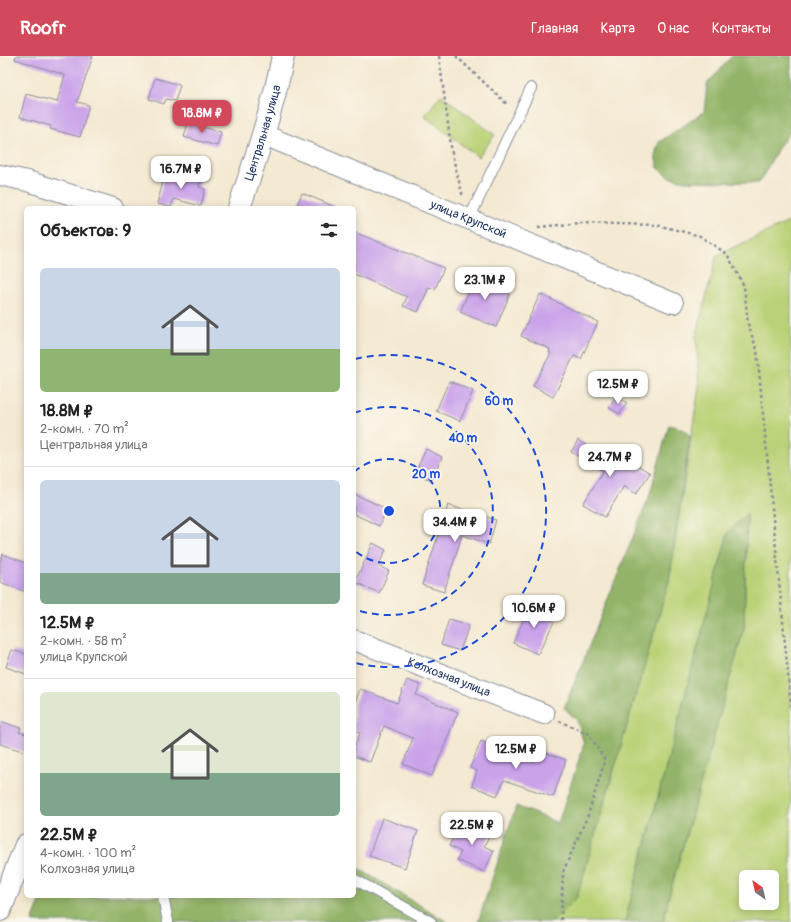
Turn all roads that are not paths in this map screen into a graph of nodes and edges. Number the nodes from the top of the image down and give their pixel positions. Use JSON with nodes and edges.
{"nodes":[{"id":1,"x":283,"y":56,"type":"edge"},
{"id":2,"x":531,"y":88,"type":"dead end"},
{"id":3,"x":264,"y":135,"type":"junction"},
{"id":4,"x":0,"y":175,"type":"edge"},
{"id":5,"x":107,"y":206,"type":"edge"},
{"id":6,"x":240,"y":206,"type":"edge"},
{"id":7,"x":469,"y":219,"type":"junction"},
{"id":8,"x":673,"y":303,"type":"dead end"},
{"id":9,"x":356,"y":641,"type":"edge"},
{"id":10,"x":544,"y":714,"type":"road end"},
{"id":11,"x":24,"y":850,"type":"edge"},
{"id":12,"x":356,"y":880,"type":"edge"},
{"id":13,"x":163,"y":898,"type":"edge"},
{"id":14,"x":0,"y":910,"type":"edge"},
{"id":15,"x":168,"y":922,"type":"edge"},
{"id":16,"x":431,"y":922,"type":"edge"}],
"edges":[{"from":1,"to":3,"type":"main road","name":"Центральная улица"},
{"from":2,"to":7,"type":"lane"},
{"from":3,"to":6,"type":"main road","name":"Центральная улица"},
{"from":3,"to":7,"type":"street","name":"улица Крупской"},
{"from":4,"to":5,"type":"street"},
{"from":7,"to":8,"type":"street","name":"улица Крупской"},
{"from":9,"to":10,"type":"street","name":"Колхозная улица"},
{"from":11,"to":14,"type":"main road"},
{"from":12,"to":16,"type":"lane"},
{"from":13,"to":15,"type":"lane"}]}
